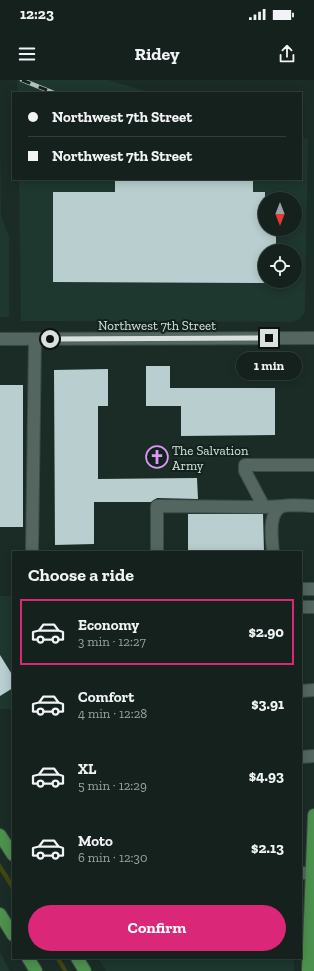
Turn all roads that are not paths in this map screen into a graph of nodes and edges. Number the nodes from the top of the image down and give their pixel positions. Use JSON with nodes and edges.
{"nodes":[{"id":1,"x":314,"y":338,"type":"edge"},
{"id":2,"x":0,"y":339,"type":"edge"},
{"id":3,"x":35,"y":339,"type":"junction"},
{"id":4,"x":314,"y":465,"type":"edge"},
{"id":5,"x":283,"y":506,"type":"junction"},
{"id":6,"x":314,"y":506,"type":"edge"},
{"id":7,"x":264,"y":507,"type":"junction"},
{"id":8,"x":32,"y":551,"type":"edge"},
{"id":9,"x":157,"y":551,"type":"edge"},
{"id":10,"x":273,"y":551,"type":"edge"},
{"id":11,"x":302,"y":590,"type":"edge"},
{"id":12,"x":314,"y":590,"type":"edge"},
{"id":13,"x":302,"y":607,"type":"edge"},
{"id":14,"x":314,"y":607,"type":"edge"},
{"id":15,"x":314,"y":690,"type":"edge"},
{"id":16,"x":302,"y":691,"type":"edge"},
{"id":17,"x":314,"y":756,"type":"edge"},
{"id":18,"x":302,"y":757,"type":"edge"},
{"id":19,"x":314,"y":815,"type":"edge"},
{"id":20,"x":0,"y":834,"type":"edge"},
{"id":21,"x":12,"y":853,"type":"edge"},
{"id":22,"x":306,"y":873,"type":"edge"},
{"id":23,"x":0,"y":914,"type":"edge"},
{"id":24,"x":12,"y":932,"type":"edge"},
{"id":25,"x":29,"y":959,"type":"edge"},
{"id":26,"x":78,"y":959,"type":"edge"},
{"id":27,"x":36,"y":971,"type":"edge"},
{"id":28,"x":85,"y":971,"type":"edge"},
{"id":29,"x":308,"y":971,"type":"edge"}],
"edges":[{"from":1,"to":3,"type":"street","name":"Northwest 7th Street"},
{"from":2,"to":3,"type":"street","name":"Northwest 7th Street"},
{"from":3,"to":8,"type":"street"},
{"from":4,"to":7,"type":"street"},
{"from":5,"to":6,"type":"street"},
{"from":5,"to":7,"type":"street"},
{"from":5,"to":10,"type":"street"},
{"from":7,"to":9,"type":"street"},
{"from":11,"to":12,"type":"street"},
{"from":13,"to":14,"type":"street"},
{"from":15,"to":16,"type":"street"},
{"from":17,"to":18,"type":"street"},
{"from":19,"to":22,"type":"main road"},
{"from":20,"to":21,"type":"main road"},
{"from":22,"to":29,"type":"main road"},
{"from":23,"to":24,"type":"main road"},
{"from":25,"to":27,"type":"main road"},
{"from":26,"to":28,"type":"main road"}]}
